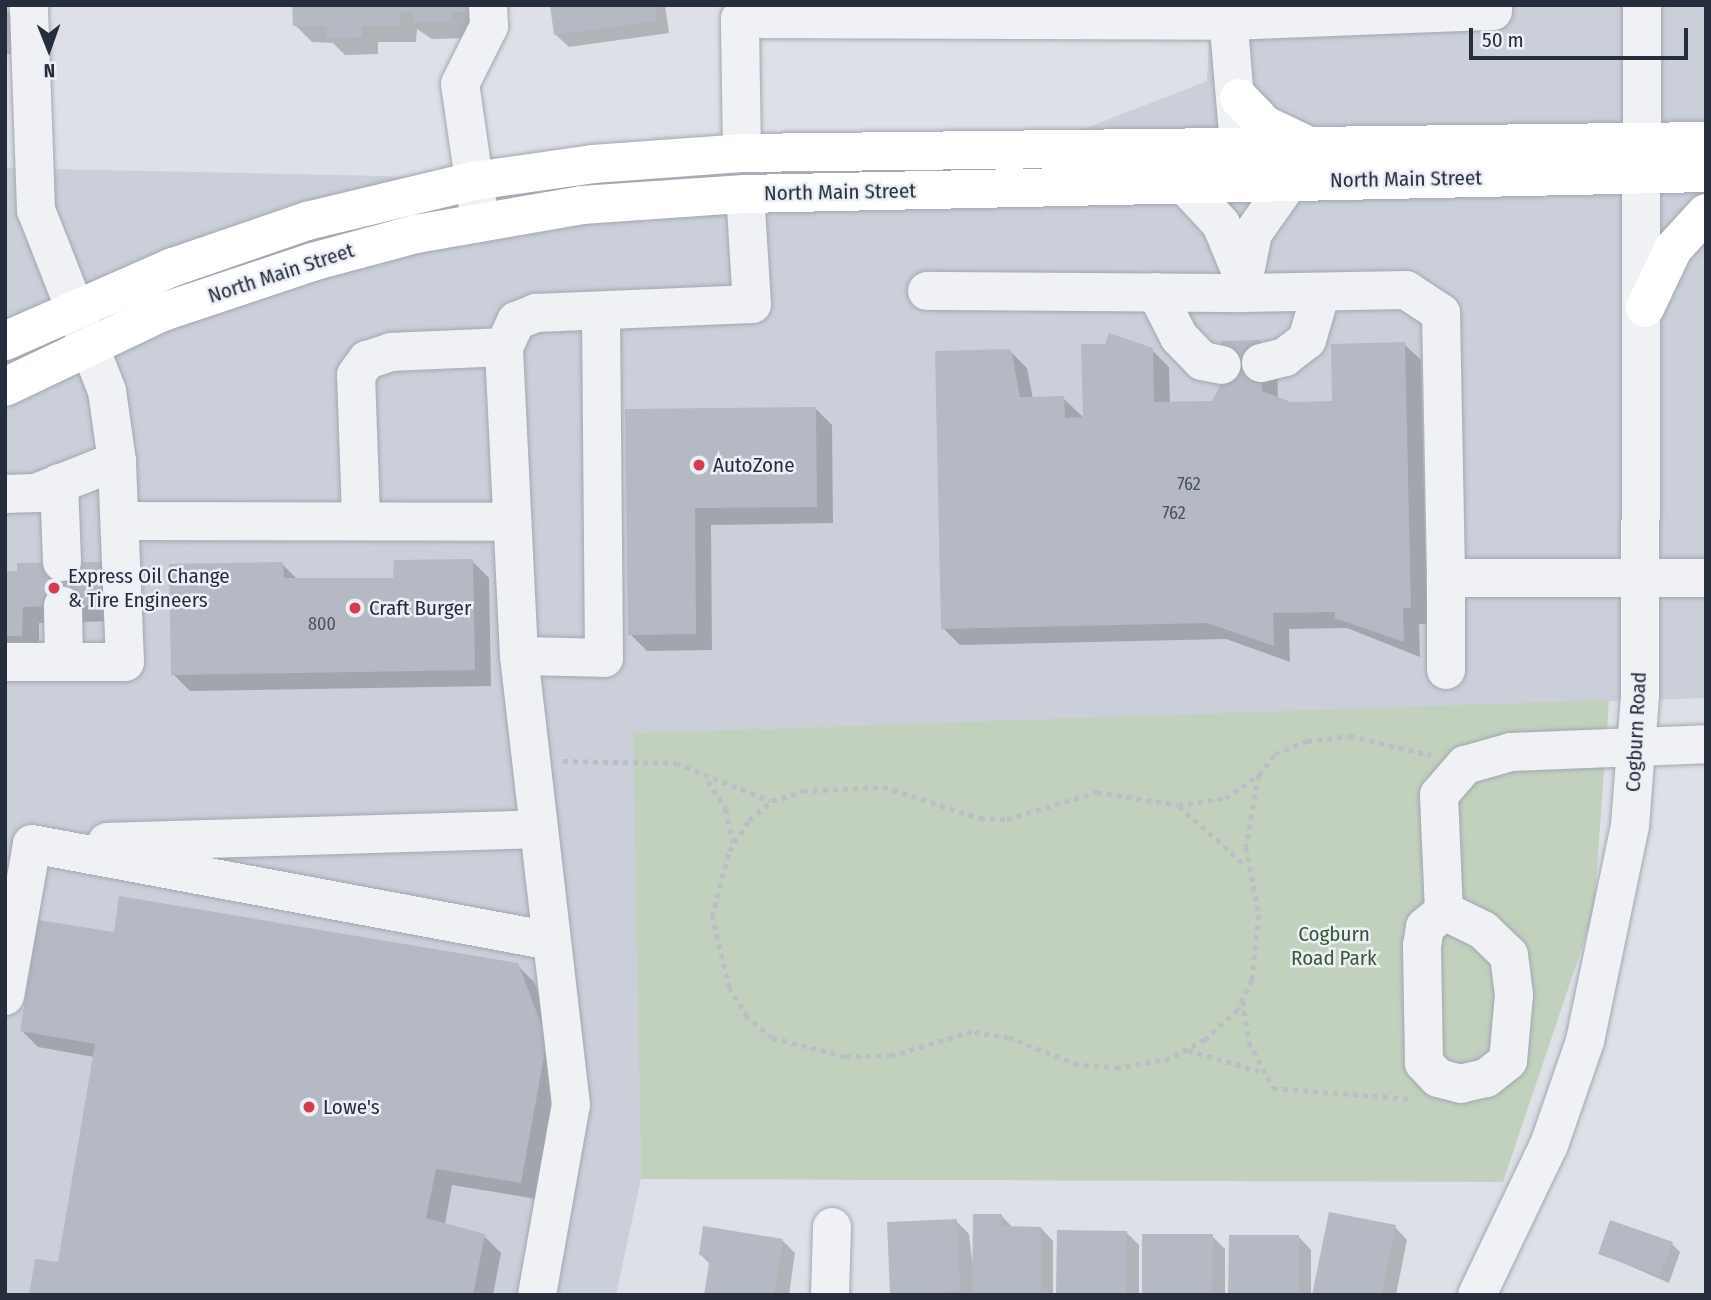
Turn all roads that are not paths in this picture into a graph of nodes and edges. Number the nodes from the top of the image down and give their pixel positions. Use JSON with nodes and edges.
{"nodes":[{"id":1,"x":29,"y":5,"type":"edge"},
{"id":2,"x":488,"y":5,"type":"edge"},
{"id":3,"x":1493,"y":5,"type":"edge"},
{"id":4,"x":1642,"y":5,"type":"edge"},
{"id":5,"x":877,"y":12,"type":"edge"},
{"id":6,"x":1318,"y":12,"type":"edge"},
{"id":7,"x":1227,"y":13,"type":"edge"},
{"id":8,"x":1240,"y":98,"type":"junction"},
{"id":9,"x":1706,"y":141,"type":"edge"},
{"id":10,"x":1240,"y":146,"type":"junction"},
{"id":11,"x":1311,"y":146,"type":"junction"},
{"id":12,"x":742,"y":153,"type":"junction"},
{"id":13,"x":1642,"y":158,"type":"junction"},
{"id":14,"x":1706,"y":173,"type":"edge"},
{"id":15,"x":474,"y":181,"type":"junction"},
{"id":16,"x":1289,"y":182,"type":"junction"},
{"id":17,"x":1184,"y":184,"type":"junction"},
{"id":18,"x":745,"y":194,"type":"junction"},
{"id":19,"x":1706,"y":213,"type":"edge"},
{"id":20,"x":480,"y":222,"type":"junction"},
{"id":21,"x":1242,"y":284,"type":"junction"},
{"id":22,"x":927,"y":291,"type":"dead end"},
{"id":23,"x":1156,"y":292,"type":"junction"},
{"id":24,"x":1321,"y":292,"type":"junction"},
{"id":25,"x":1645,"y":308,"type":"junction"},
{"id":26,"x":70,"y":310,"type":"junction"},
{"id":27,"x":601,"y":311,"type":"junction"},
{"id":28,"x":5,"y":341,"type":"edge"},
{"id":29,"x":86,"y":345,"type":"junction"},
{"id":30,"x":504,"y":347,"type":"junction"},
{"id":31,"x":1261,"y":363,"type":"dead end"},
{"id":32,"x":1222,"y":365,"type":"dead end"},
{"id":33,"x":5,"y":387,"type":"edge"},
{"id":34,"x":117,"y":461,"type":"junction"},
{"id":35,"x":59,"y":484,"type":"junction"},
{"id":36,"x":5,"y":494,"type":"edge"},
{"id":37,"x":361,"y":517,"type":"junction"},
{"id":38,"x":121,"y":521,"type":"junction"},
{"id":39,"x":512,"y":522,"type":"junction"},
{"id":40,"x":62,"y":562,"type":"dead end"},
{"id":41,"x":1446,"y":578,"type":"junction"},
{"id":42,"x":1640,"y":578,"type":"junction"},
{"id":43,"x":1706,"y":578,"type":"edge"},
{"id":44,"x":63,"y":606,"type":"dead end"},
{"id":45,"x":519,"y":656,"type":"junction"},
{"id":46,"x":64,"y":662,"type":"junction"},
{"id":47,"x":5,"y":663,"type":"edge"},
{"id":48,"x":1446,"y":670,"type":"dead end"},
{"id":49,"x":1706,"y":744,"type":"edge"},
{"id":50,"x":1635,"y":752,"type":"junction"},
{"id":51,"x":539,"y":829,"type":"junction"},
{"id":52,"x":18,"y":844,"type":"edge"},
{"id":53,"x":1444,"y":911,"type":"dead end"},
{"id":54,"x":551,"y":941,"type":"junction"},
{"id":55,"x":5,"y":996,"type":"edge"},
{"id":56,"x":832,"y":1227,"type":"dead end"},
{"id":57,"x":537,"y":1295,"type":"edge"},
{"id":58,"x":830,"y":1295,"type":"edge"},
{"id":59,"x":1477,"y":1295,"type":"edge"}],
"edges":[{"from":1,"to":26,"type":"street"},
{"from":2,"to":15,"type":"street"},
{"from":3,"to":6,"type":"street"},
{"from":4,"to":13,"type":"street","name":"Cogburn Road"},
{"from":5,"to":7,"type":"street"},
{"from":5,"to":12,"type":"street"},
{"from":6,"to":7,"type":"street"},
{"from":7,"to":8,"type":"street"},
{"from":8,"to":10,"type":"street"},
{"from":8,"to":11,"type":"main road"},
{"from":9,"to":13,"type":"main road","name":"North Main Street"},
{"from":10,"to":11,"type":"main road","name":"North Main Street"},
{"from":10,"to":12,"type":"main road","name":"North Main Street"},
{"from":11,"to":13,"type":"main road","name":"North Main Street"},
{"from":12,"to":15,"type":"main road","name":"North Main Street"},
{"from":13,"to":14,"type":"main road","name":"North Main Street"},
{"from":13,"to":16,"type":"main road","name":"North Main Street"},
{"from":13,"to":25,"type":"street","name":"Cogburn Road"},
{"from":15,"to":20,"type":"street"},
{"from":15,"to":26,"type":"main road","name":"North Main Street"},
{"from":16,"to":17,"type":"main road","name":"North Main Street"},
{"from":16,"to":21,"type":"street"},
{"from":17,"to":18,"type":"main road","name":"North Main Street"},
{"from":17,"to":21,"type":"street"},
{"from":18,"to":20,"type":"main road","name":"North Main Street"},
{"from":18,"to":27,"type":"street"},
{"from":19,"to":25,"type":"main road"},
{"from":20,"to":29,"type":"main road","name":"North Main Street"},
{"from":21,"to":23,"type":"street"},
{"from":21,"to":24,"type":"street"},
{"from":22,"to":23,"type":"street"},
{"from":23,"to":32,"type":"street"},
{"from":24,"to":31,"type":"street"},
{"from":24,"to":41,"type":"street"},
{"from":25,"to":42,"type":"street","name":"Cogburn Road"},
{"from":26,"to":28,"type":"main road","name":"North Main Street"},
{"from":26,"to":29,"type":"street"},
{"from":27,"to":30,"type":"street"},
{"from":27,"to":45,"type":"street"},
{"from":29,"to":33,"type":"main road","name":"North Main Street"},
{"from":29,"to":34,"type":"street"},
{"from":30,"to":37,"type":"street"},
{"from":30,"to":39,"type":"street"},
{"from":34,"to":35,"type":"street"},
{"from":34,"to":38,"type":"street"},
{"from":35,"to":36,"type":"street"},
{"from":35,"to":40,"type":"street"},
{"from":37,"to":38,"type":"street"},
{"from":37,"to":39,"type":"street"},
{"from":38,"to":46,"type":"street"},
{"from":39,"to":45,"type":"street"},
{"from":41,"to":42,"type":"street"},
{"from":41,"to":48,"type":"street"},
{"from":42,"to":43,"type":"street"},
{"from":42,"to":50,"type":"street","name":"Cogburn Road"},
{"from":44,"to":46,"type":"street"},
{"from":45,"to":51,"type":"street"},
{"from":46,"to":47,"type":"street"},
{"from":49,"to":50,"type":"street"},
{"from":50,"to":53,"type":"street"},
{"from":50,"to":59,"type":"street","name":"Cogburn Road"},
{"from":51,"to":52,"type":"street"},
{"from":51,"to":54,"type":"street"},
{"from":52,"to":54,"type":"street"},
{"from":52,"to":55,"type":"street"},
{"from":54,"to":57,"type":"street"},
{"from":56,"to":58,"type":"street"}]}
